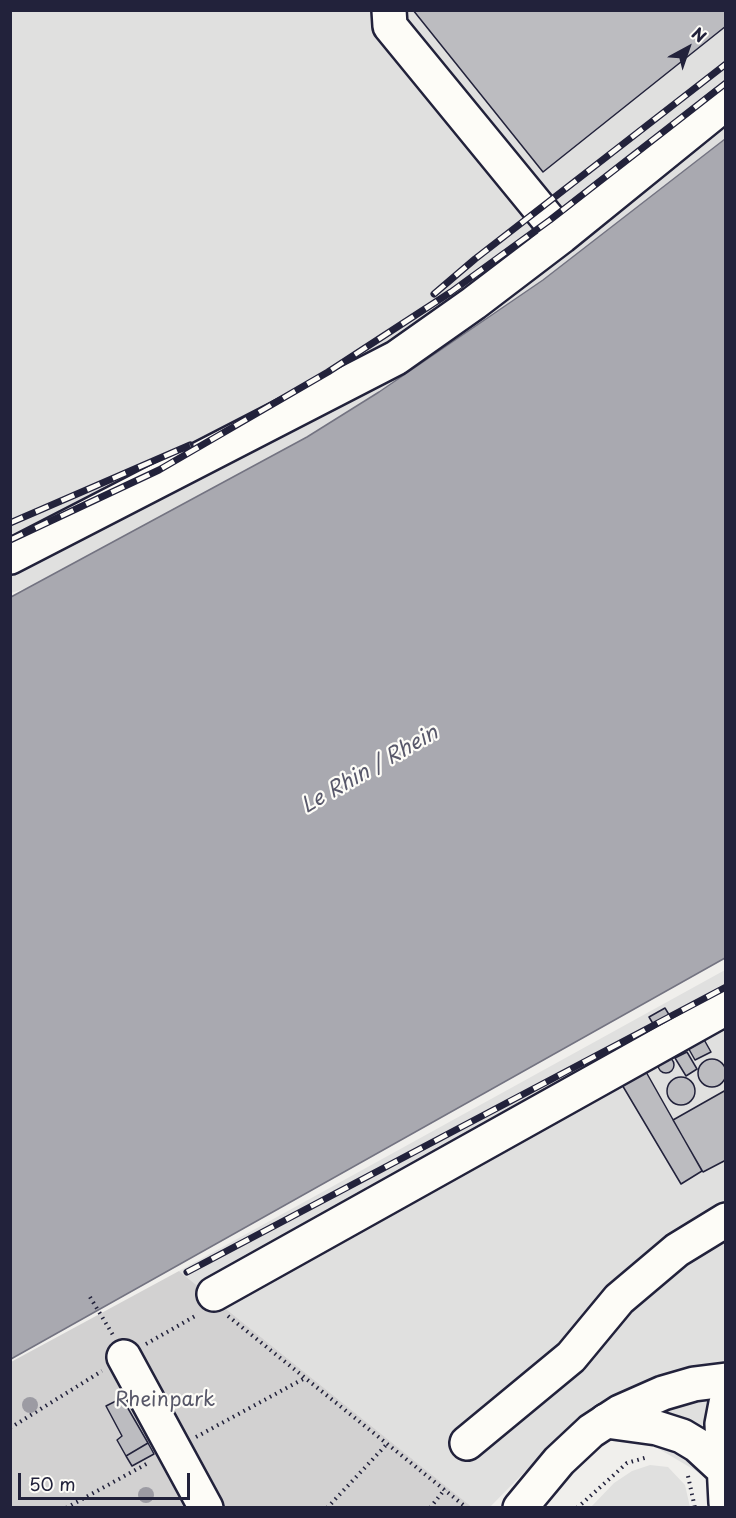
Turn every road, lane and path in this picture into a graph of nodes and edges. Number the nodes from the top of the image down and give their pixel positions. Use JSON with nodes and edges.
{"nodes":[{"id":1,"x":389,"y":10,"type":"edge"},
{"id":2,"x":726,"y":103,"type":"edge"},
{"id":3,"x":562,"y":236,"type":"junction"},
{"id":4,"x":10,"y":557,"type":"edge"},
{"id":5,"x":726,"y":1008,"type":"edge"},
{"id":6,"x":726,"y":1220,"type":"edge"},
{"id":7,"x":90,"y":1297,"type":"dead end"},
{"id":8,"x":219,"y":1303,"type":"joint"},
{"id":9,"x":106,"y":1322,"type":"dead end"},
{"id":10,"x":124,"y":1357,"type":"dead end"},
{"id":11,"x":305,"y":1378,"type":"junction"},
{"id":12,"x":726,"y":1380,"type":"edge"},
{"id":13,"x":726,"y":1403,"type":"edge"},
{"id":14,"x":606,"y":1421,"type":"junction"},
{"id":15,"x":467,"y":1443,"type":"dead end"},
{"id":16,"x":387,"y":1444,"type":"junction"},
{"id":17,"x":175,"y":1449,"type":"junction"},
{"id":18,"x":724,"y":1467,"type":"edge"},
{"id":19,"x":686,"y":1472,"type":"dead end"},
{"id":20,"x":445,"y":1489,"type":"junction"},
{"id":21,"x":726,"y":1503,"type":"edge"},
{"id":22,"x":66,"y":1508,"type":"edge"},
{"id":23,"x":206,"y":1508,"type":"edge"},
{"id":24,"x":327,"y":1508,"type":"edge"},
{"id":25,"x":430,"y":1508,"type":"edge"},
{"id":26,"x":467,"y":1508,"type":"edge"},
{"id":27,"x":520,"y":1508,"type":"edge"},
{"id":28,"x":695,"y":1508,"type":"edge"}],
"edges":[{"from":1,"to":3,"type":"main road"},
{"from":2,"to":3,"type":"main road"},
{"from":3,"to":4,"type":"main road"},
{"from":5,"to":8,"type":"main road"},
{"from":6,"to":15,"type":"main road"},
{"from":7,"to":9,"type":"path"},
{"from":8,"to":11,"type":"path"},
{"from":10,"to":17,"type":"main road"},
{"from":11,"to":16,"type":"path"},
{"from":11,"to":17,"type":"path"},
{"from":12,"to":14,"type":"main road"},
{"from":13,"to":18,"type":"main road"},
{"from":14,"to":18,"type":"main road"},
{"from":14,"to":27,"type":"main road"},
{"from":16,"to":20,"type":"path"},
{"from":16,"to":24,"type":"path"},
{"from":17,"to":22,"type":"path"},
{"from":17,"to":23,"type":"main road"},
{"from":18,"to":21,"type":"main road"},
{"from":19,"to":28,"type":"path"},
{"from":20,"to":25,"type":"path"},
{"from":20,"to":26,"type":"path"}]}
